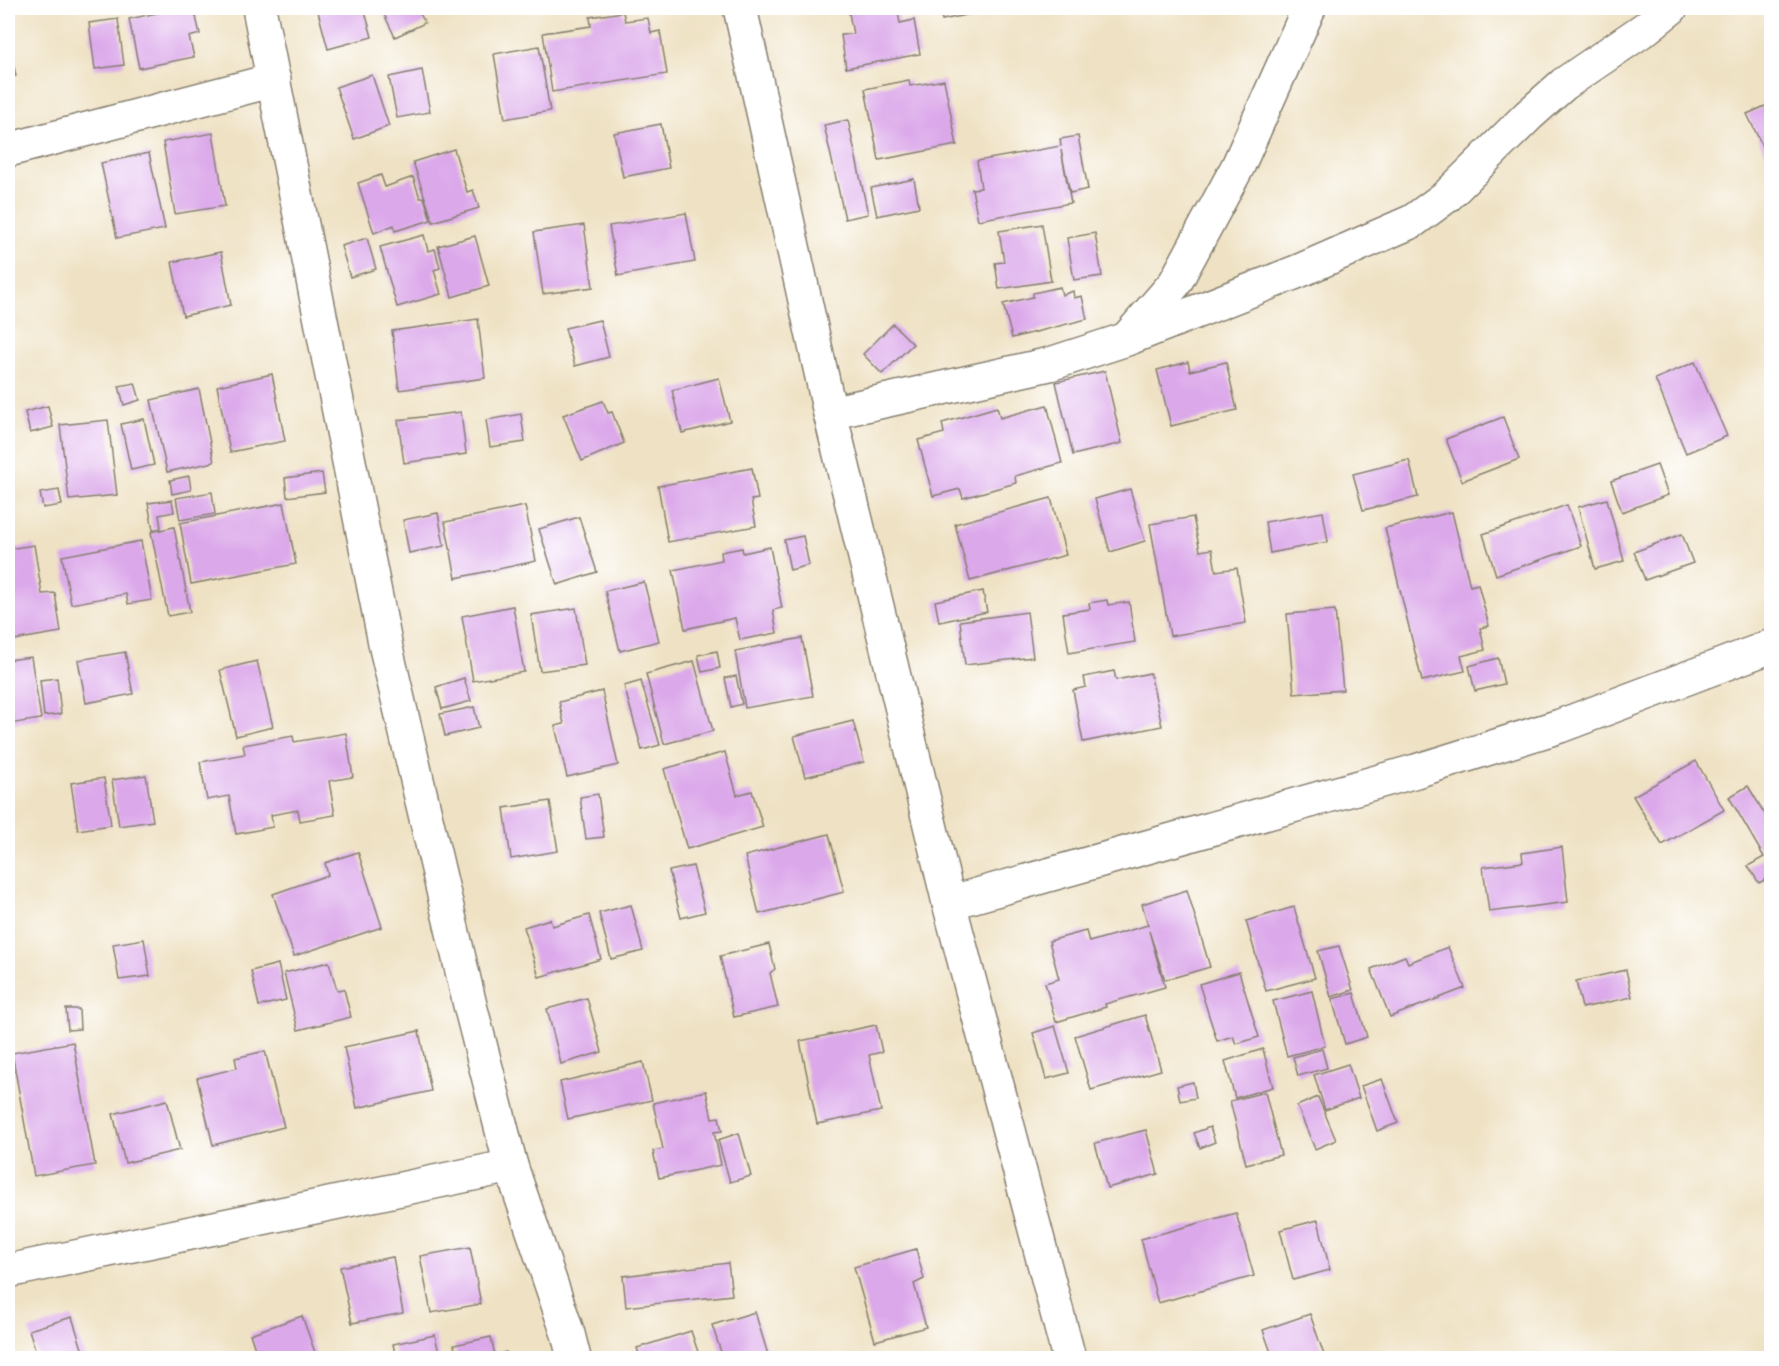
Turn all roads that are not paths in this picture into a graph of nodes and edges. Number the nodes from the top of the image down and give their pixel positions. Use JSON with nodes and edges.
{"nodes":[{"id":1,"x":259,"y":8,"type":"edge"},
{"id":2,"x":740,"y":8,"type":"edge"},
{"id":3,"x":1309,"y":8,"type":"edge"},
{"id":4,"x":1671,"y":8,"type":"edge"},
{"id":5,"x":274,"y":80,"type":"junction"},
{"id":6,"x":8,"y":150,"type":"edge"},
{"id":7,"x":1127,"y":339,"type":"junction"},
{"id":8,"x":830,"y":413,"type":"junction"},
{"id":9,"x":1772,"y":646,"type":"edge"},
{"id":10,"x":948,"y":903,"type":"junction"},
{"id":11,"x":511,"y":1166,"type":"junction"},
{"id":12,"x":8,"y":1271,"type":"edge"},
{"id":13,"x":574,"y":1359,"type":"edge"},
{"id":14,"x":1069,"y":1359,"type":"edge"}],
"edges":[{"from":1,"to":5,"type":"street"},
{"from":2,"to":8,"type":"street"},
{"from":3,"to":7,"type":"street"},
{"from":4,"to":7,"type":"street"},
{"from":5,"to":6,"type":"street"},
{"from":5,"to":11,"type":"street"},
{"from":7,"to":8,"type":"street"},
{"from":8,"to":10,"type":"street"},
{"from":9,"to":10,"type":"street"},
{"from":10,"to":14,"type":"street"},
{"from":11,"to":12,"type":"street"},
{"from":11,"to":13,"type":"street"}]}
